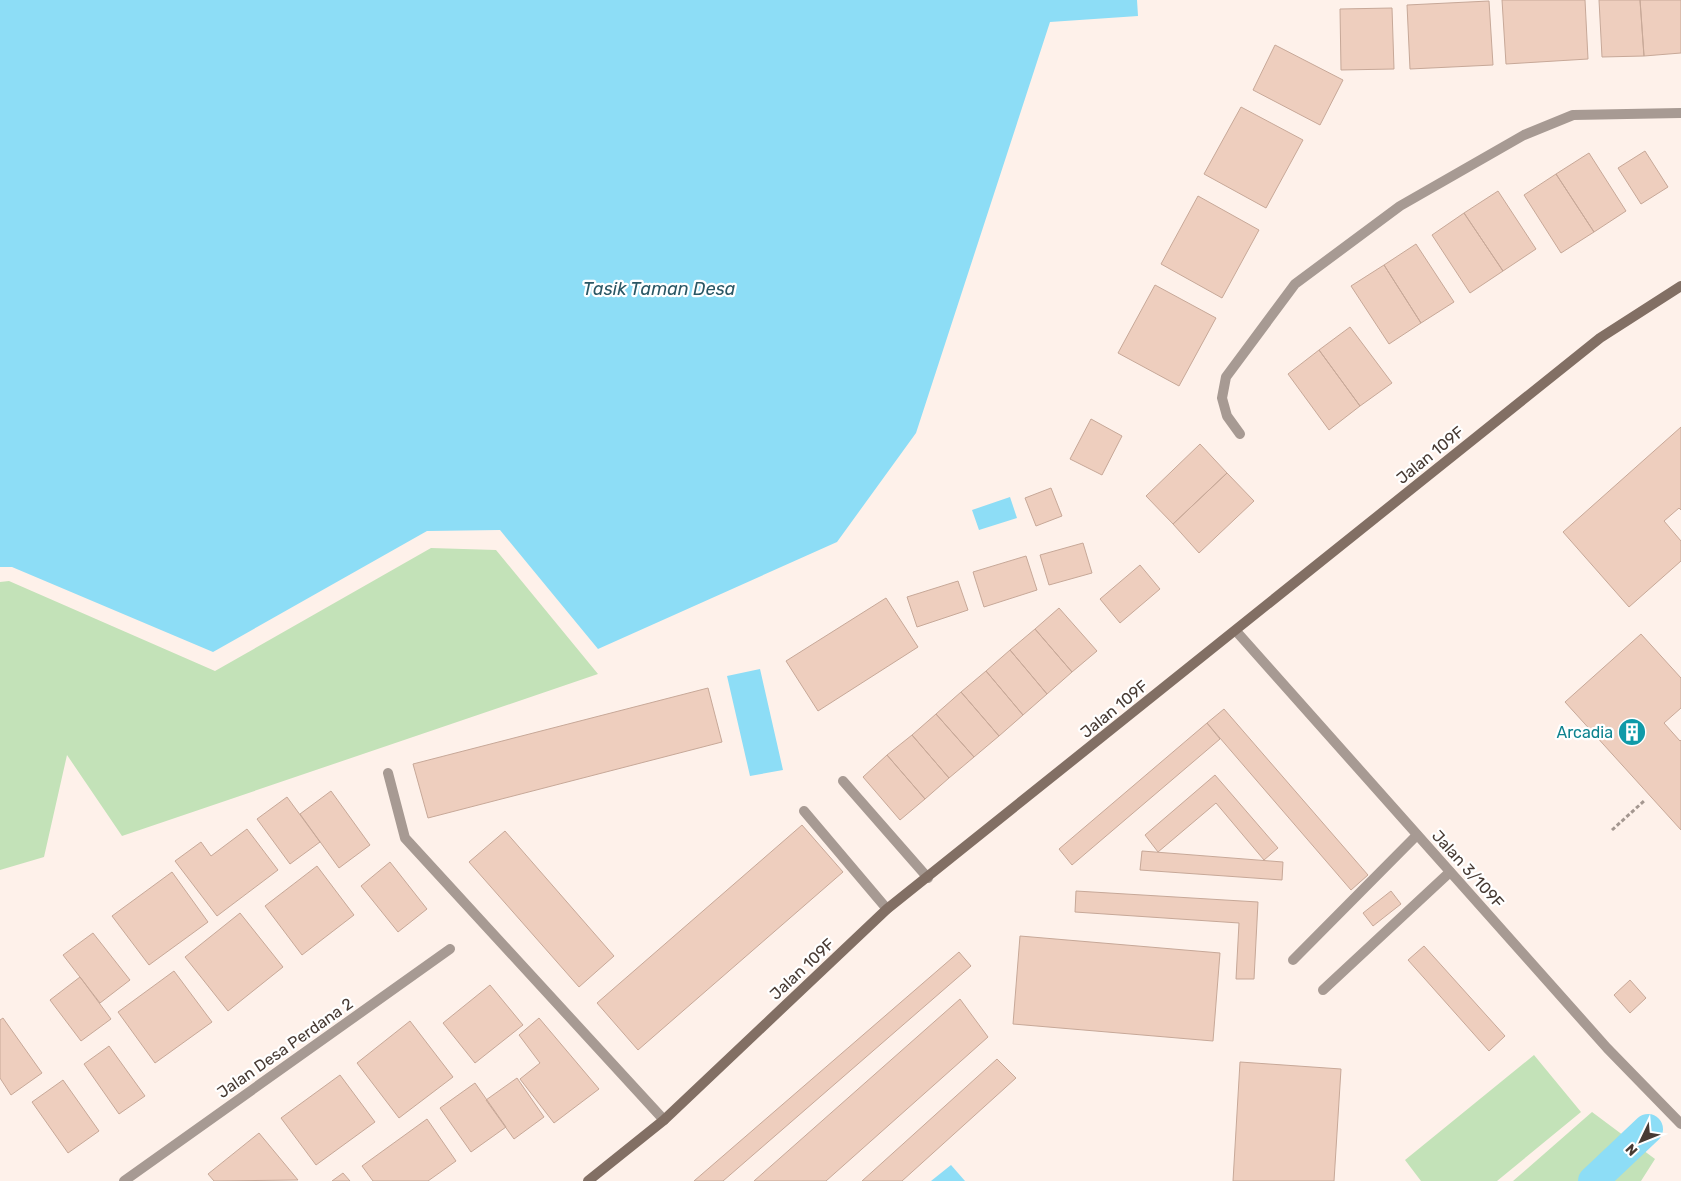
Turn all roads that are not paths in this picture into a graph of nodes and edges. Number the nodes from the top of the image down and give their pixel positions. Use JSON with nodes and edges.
{"nodes":[{"id":1,"x":1681,"y":113,"type":"edge"},
{"id":2,"x":1681,"y":286,"type":"edge"},
{"id":3,"x":1240,"y":434,"type":"dead end"},
{"id":4,"x":1236,"y":631,"type":"junction"},
{"id":5,"x":388,"y":773,"type":"dead end"},
{"id":6,"x":843,"y":781,"type":"dead end"},
{"id":7,"x":804,"y":811,"type":"dead end"},
{"id":8,"x":1417,"y":835,"type":"junction"},
{"id":9,"x":1450,"y":872,"type":"junction"},
{"id":10,"x":928,"y":878,"type":"junction"},
{"id":11,"x":887,"y":909,"type":"junction"},
{"id":12,"x":450,"y":949,"type":"dead end"},
{"id":13,"x":1293,"y":960,"type":"dead end"},
{"id":14,"x":1323,"y":990,"type":"dead end"},
{"id":15,"x":664,"y":1120,"type":"junction"},
{"id":16,"x":1681,"y":1124,"type":"edge"},
{"id":17,"x":137,"y":1171,"type":"junction"},
{"id":18,"x":124,"y":1181,"type":"edge"},
{"id":19,"x":144,"y":1181,"type":"edge"},
{"id":20,"x":588,"y":1181,"type":"edge"}],
"edges":[{"from":1,"to":3,"type":"street"},
{"from":2,"to":4,"type":"street","name":"Jalan 109F"},
{"from":4,"to":8,"type":"street","name":"Jalan 3/109F"},
{"from":4,"to":10,"type":"street","name":"Jalan 109F"},
{"from":5,"to":15,"type":"street"},
{"from":6,"to":10,"type":"street"},
{"from":7,"to":11,"type":"street"},
{"from":8,"to":9,"type":"street","name":"Jalan 3/109F"},
{"from":8,"to":13,"type":"street"},
{"from":9,"to":14,"type":"street"},
{"from":9,"to":16,"type":"street","name":"Jalan 3/109F"},
{"from":10,"to":11,"type":"street","name":"Jalan 109F"},
{"from":11,"to":15,"type":"street","name":"Jalan 109F"},
{"from":12,"to":17,"type":"street","name":"Jalan Desa Perdana 2"},
{"from":15,"to":20,"type":"street","name":"Jalan 109F"},
{"from":17,"to":18,"type":"street","name":"Jalan Desa Perdana 2"},
{"from":17,"to":19,"type":"street"}]}
